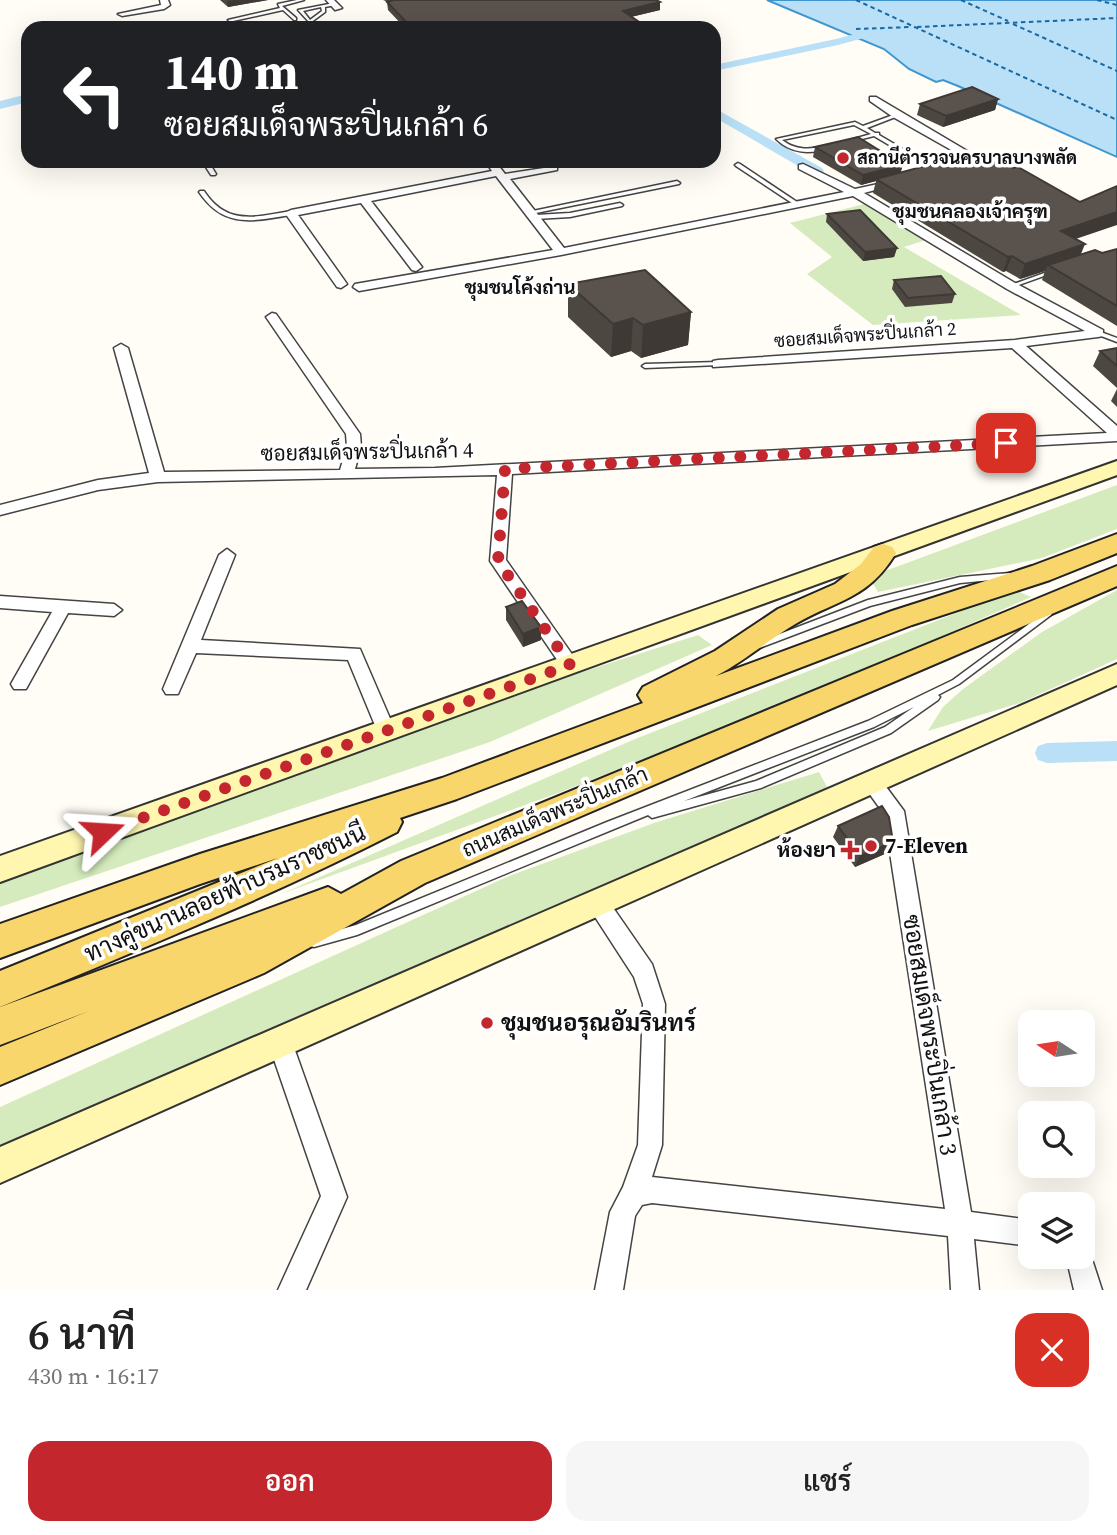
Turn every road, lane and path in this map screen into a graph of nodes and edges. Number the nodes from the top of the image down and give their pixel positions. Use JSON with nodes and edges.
{"nodes":[{"id":1,"x":164,"y":0,"type":"edge"},
{"id":2,"x":302,"y":0,"type":"edge"},
{"id":3,"x":367,"y":0,"type":"edge"},
{"id":4,"x":379,"y":0,"type":"edge"},
{"id":5,"x":331,"y":4,"type":"edge"},
{"id":6,"x":282,"y":9,"type":"junction"},
{"id":7,"x":122,"y":14,"type":"dead end"},
{"id":8,"x":295,"y":19,"type":"dead end"},
{"id":9,"x":231,"y":21,"type":"edge"},
{"id":10,"x":309,"y":21,"type":"edge"},
{"id":11,"x":311,"y":21,"type":"edge"},
{"id":12,"x":873,"y":99,"type":"dead end"},
{"id":13,"x":896,"y":115,"type":"junction"},
{"id":14,"x":865,"y":127,"type":"junction"},
{"id":15,"x":877,"y":134,"type":"junction"},
{"id":16,"x":843,"y":143,"type":"edge"},
{"id":17,"x":831,"y":146,"type":"edge"},
{"id":18,"x":738,"y":165,"type":"dead end"},
{"id":19,"x":803,"y":167,"type":"dead end"},
{"id":20,"x":209,"y":168,"type":"edge"},
{"id":21,"x":497,"y":168,"type":"edge"},
{"id":22,"x":553,"y":168,"type":"dead end"},
{"id":23,"x":947,"y":168,"type":"junction"},
{"id":24,"x":213,"y":174,"type":"dead end"},
{"id":25,"x":503,"y":174,"type":"junction"},
{"id":26,"x":923,"y":174,"type":"edge"},
{"id":27,"x":910,"y":178,"type":"edge"},
{"id":28,"x":677,"y":183,"type":"dead end"},
{"id":29,"x":202,"y":192,"type":"dead end"},
{"id":30,"x":853,"y":193,"type":"junction"},
{"id":31,"x":363,"y":200,"type":"junction"},
{"id":32,"x":797,"y":204,"type":"junction"},
{"id":33,"x":620,"y":205,"type":"dead end"},
{"id":34,"x":291,"y":213,"type":"junction"},
{"id":35,"x":533,"y":215,"type":"junction"},
{"id":36,"x":561,"y":252,"type":"junction"},
{"id":37,"x":416,"y":267,"type":"dead end"},
{"id":38,"x":1058,"y":271,"type":"edge"},
{"id":39,"x":341,"y":284,"type":"dead end"},
{"id":40,"x":1011,"y":286,"type":"junction"},
{"id":41,"x":359,"y":287,"type":"dead end"},
{"id":42,"x":272,"y":317,"type":"dead end"},
{"id":43,"x":1098,"y":333,"type":"junction"},
{"id":44,"x":1117,"y":340,"type":"edge"},
{"id":45,"x":1015,"y":344,"type":"junction"},
{"id":46,"x":121,"y":348,"type":"dead end"},
{"id":47,"x":718,"y":364,"type":"joint"},
{"id":48,"x":645,"y":366,"type":"edge"},
{"id":49,"x":1117,"y":436,"type":"edge"},
{"id":50,"x":1117,"y":468,"type":"edge"},
{"id":51,"x":505,"y":469,"type":"junction"},
{"id":52,"x":346,"y":474,"type":"junction"},
{"id":53,"x":158,"y":477,"type":"junction"},
{"id":54,"x":0,"y":510,"type":"edge"},
{"id":55,"x":1117,"y":543,"type":"edge"},
{"id":56,"x":883,"y":553,"type":"junction"},
{"id":57,"x":228,"y":555,"type":"dead end"},
{"id":58,"x":1041,"y":573,"type":"junction"},
{"id":59,"x":1117,"y":575,"type":"edge"},
{"id":60,"x":1078,"y":591,"type":"junction"},
{"id":61,"x":0,"y":602,"type":"edge"},
{"id":62,"x":63,"y":607,"type":"junction"},
{"id":63,"x":114,"y":610,"type":"dead end"},
{"id":64,"x":190,"y":646,"type":"junction"},
{"id":65,"x":725,"y":659,"type":"junction"},
{"id":66,"x":570,"y":665,"type":"junction"},
{"id":67,"x":1117,"y":674,"type":"edge"},
{"id":68,"x":956,"y":682,"type":"junction"},
{"id":69,"x":20,"y":684,"type":"dead end"},
{"id":70,"x":172,"y":689,"type":"dead end"},
{"id":71,"x":386,"y":730,"type":"junction"},
{"id":72,"x":568,"y":742,"type":"junction"},
{"id":73,"x":871,"y":782,"type":"junction"},
{"id":74,"x":446,"y":790,"type":"junction"},
{"id":75,"x":611,"y":825,"type":"junction"},
{"id":76,"x":0,"y":869,"type":"edge"},
{"id":77,"x":413,"y":872,"type":"junction"},
{"id":78,"x":597,"y":903,"type":"junction"},
{"id":79,"x":0,"y":941,"type":"edge"},
{"id":80,"x":251,"y":961,"type":"junction"},
{"id":81,"x":0,"y":989,"type":"edge"},
{"id":82,"x":0,"y":1026,"type":"edge"},
{"id":83,"x":280,"y":1042,"type":"junction"},
{"id":84,"x":0,"y":1066,"type":"edge"},
{"id":85,"x":0,"y":1165,"type":"edge"},
{"id":86,"x":634,"y":1194,"type":"junction"},
{"id":87,"x":960,"y":1224,"type":"junction"},
{"id":88,"x":1018,"y":1231,"type":"edge"},
{"id":89,"x":1082,"y":1269,"type":"edge"},
{"id":90,"x":292,"y":1290,"type":"edge"},
{"id":91,"x":609,"y":1290,"type":"edge"},
{"id":92,"x":965,"y":1290,"type":"edge"},
{"id":93,"x":1088,"y":1290,"type":"edge"}],
"edges":[{"from":1,"to":7,"type":"street"},
{"from":2,"to":6,"type":"lane"},
{"from":3,"to":4,"type":"lane"},
{"from":5,"to":10,"type":"lane"},
{"from":5,"to":11,"type":"lane"},
{"from":6,"to":8,"type":"lane"},
{"from":6,"to":9,"type":"lane"},
{"from":12,"to":13,"type":"street"},
{"from":13,"to":14,"type":"lane"},
{"from":13,"to":23,"type":"street"},
{"from":14,"to":15,"type":"lane"},
{"from":14,"to":17,"type":"lane"},
{"from":15,"to":16,"type":"lane"},
{"from":15,"to":23,"type":"lane"},
{"from":18,"to":32,"type":"lane"},
{"from":19,"to":30,"type":"street"},
{"from":20,"to":24,"type":"lane"},
{"from":21,"to":25,"type":"street"},
{"from":22,"to":25,"type":"street"},
{"from":23,"to":26,"type":"street"},
{"from":25,"to":31,"type":"street"},
{"from":25,"to":35,"type":"street"},
{"from":27,"to":30,"type":"street"},
{"from":28,"to":35,"type":"lane"},
{"from":29,"to":34,"type":"lane"},
{"from":30,"to":32,"type":"street"},
{"from":30,"to":40,"type":"street"},
{"from":31,"to":34,"type":"street"},
{"from":31,"to":37,"type":"street"},
{"from":32,"to":36,"type":"street"},
{"from":33,"to":35,"type":"lane"},
{"from":34,"to":39,"type":"street"},
{"from":35,"to":36,"type":"street"},
{"from":36,"to":41,"type":"street"},
{"from":38,"to":40,"type":"lane"},
{"from":40,"to":43,"type":"street"},
{"from":42,"to":52,"type":"street"},
{"from":43,"to":44,"type":"lane"},
{"from":43,"to":45,"type":"street","name":"ซอยสมเด็จพระปิ่นเกล้า 2"},
{"from":45,"to":47,"type":"street","name":"ซอยสมเด็จพระปิ่นเกล้า 2"},
{"from":45,"to":49,"type":"street"},
{"from":46,"to":53,"type":"street"},
{"from":47,"to":48,"type":"lane"},
{"from":49,"to":51,"type":"street","name":"ซอยสมเด็จพระปิ่นเกล้า 4"},
{"from":50,"to":56,"type":"main road"},
{"from":51,"to":52,"type":"street","name":"ซอยสมเด็จพระปิ่นเกล้า 4"},
{"from":51,"to":66,"type":"street"},
{"from":52,"to":53,"type":"street","name":"ซอยสมเด็จพระปิ่นเกล้า 4"},
{"from":53,"to":54,"type":"street","name":"ซอยสมเด็จพระปิ่นเกล้า 4"},
{"from":55,"to":58,"type":"main road"},
{"from":56,"to":65,"type":"main road"},
{"from":56,"to":66,"type":"main road"},
{"from":57,"to":64,"type":"street"},
{"from":58,"to":65,"type":"lane"},
{"from":58,"to":72,"type":"main road"},
{"from":59,"to":60,"type":"main road","name":"ถนนสมเด็จพระปิ่นเกล้า"},
{"from":60,"to":68,"type":"lane"},
{"from":60,"to":77,"type":"main road","name":"ถนนสมเด็จพระปิ่นเกล้า"},
{"from":61,"to":62,"type":"street"},
{"from":62,"to":63,"type":"street"},
{"from":62,"to":69,"type":"street"},
{"from":64,"to":70,"type":"street"},
{"from":64,"to":71,"type":"street"},
{"from":65,"to":72,"type":"main road"},
{"from":66,"to":71,"type":"main road"},
{"from":67,"to":73,"type":"main road"},
{"from":68,"to":75,"type":"lane"},
{"from":68,"to":75,"type":"lane"},
{"from":71,"to":76,"type":"main road"},
{"from":72,"to":74,"type":"main road"},
{"from":73,"to":78,"type":"main road"},
{"from":73,"to":87,"type":"street","name":"ซอยสมเด็จพระปิ่นเกล้า 3"},
{"from":74,"to":79,"type":"main road"},
{"from":74,"to":81,"type":"main road","name":"ทางคู่ขนานลอยฟ้าบรมราชชนนี"},
{"from":75,"to":80,"type":"lane"},
{"from":77,"to":80,"type":"main road","name":"ถนนสมเด็จพระปิ่นเกล้า"},
{"from":77,"to":82,"type":"main road","name":"ทางคู่ขนานลอยฟ้าบรมราชชนนี"},
{"from":78,"to":83,"type":"main road"},
{"from":78,"to":86,"type":"street"},
{"from":80,"to":84,"type":"main road","name":"ถนนสมเด็จพระปิ่นเกล้า"},
{"from":83,"to":85,"type":"main road"},
{"from":83,"to":90,"type":"street"},
{"from":86,"to":87,"type":"street"},
{"from":86,"to":91,"type":"street"},
{"from":87,"to":88,"type":"street"},
{"from":87,"to":92,"type":"street","name":"ซอยสมเด็จพระปิ่นเกล้า 3"},
{"from":89,"to":93,"type":"street"}]}
